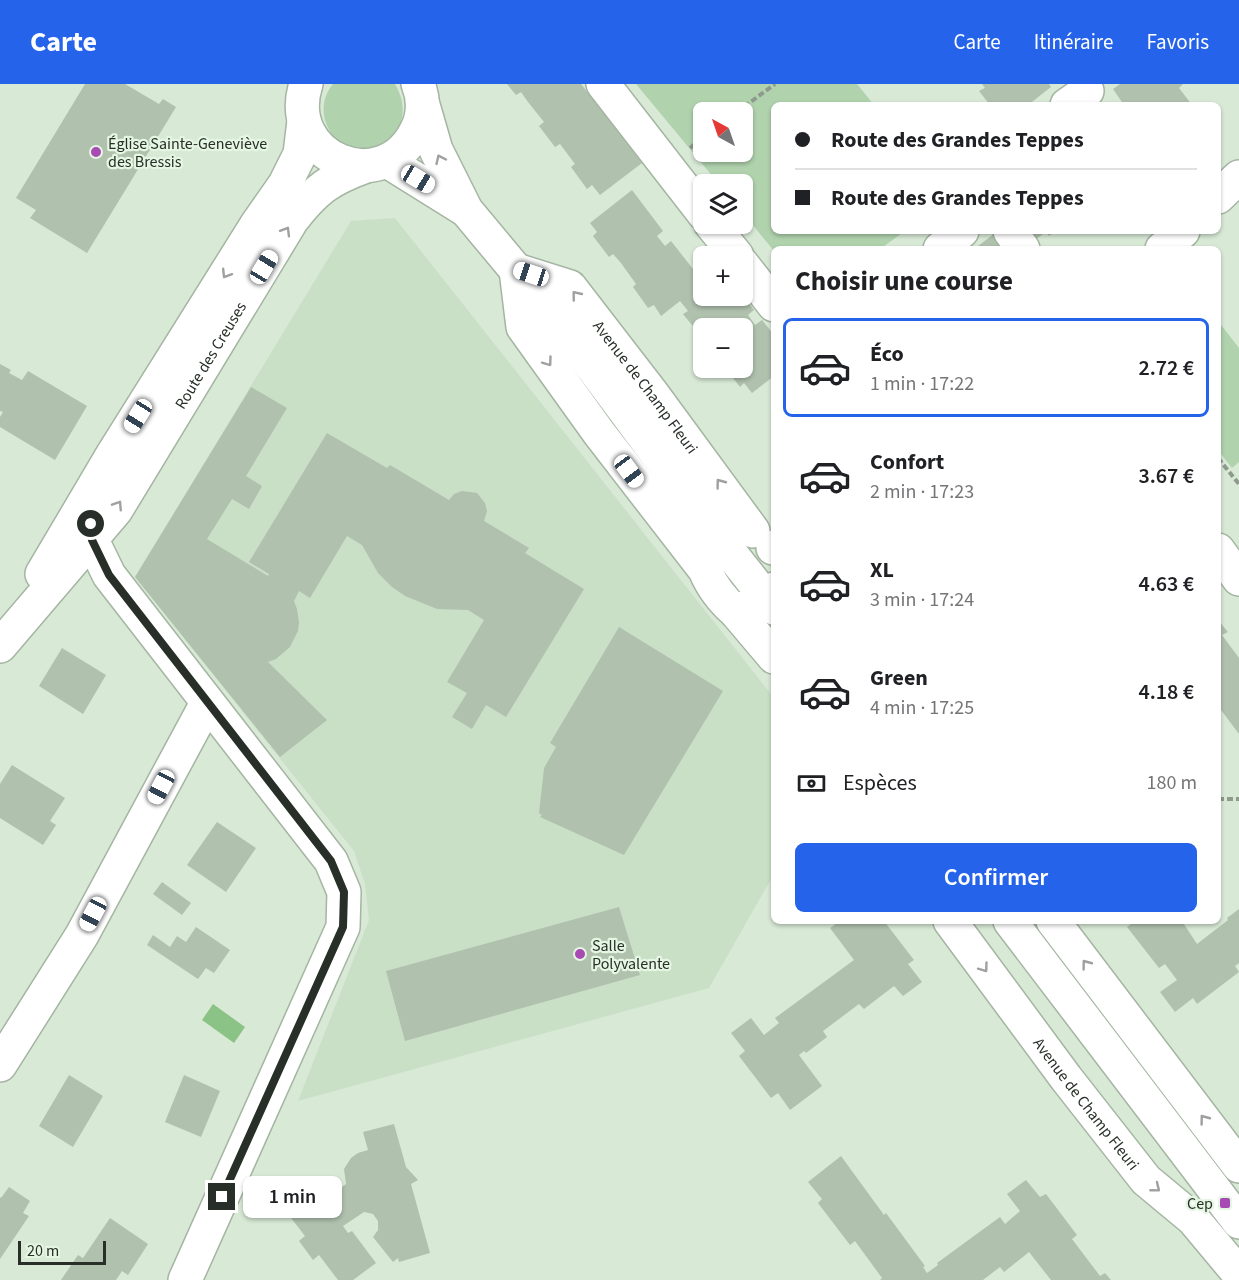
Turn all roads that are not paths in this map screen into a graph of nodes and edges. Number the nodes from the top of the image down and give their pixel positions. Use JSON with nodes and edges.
{"nodes":[{"id":1,"x":603,"y":84,"type":"edge"},
{"id":2,"x":421,"y":94,"type":"edge"},
{"id":3,"x":303,"y":96,"type":"edge"},
{"id":4,"x":376,"y":163,"type":"junction"},
{"id":5,"x":1239,"y":177,"type":"edge"},
{"id":6,"x":1221,"y":194,"type":"edge"},
{"id":7,"x":693,"y":200,"type":"edge"},
{"id":8,"x":466,"y":210,"type":"junction"},
{"id":9,"x":719,"y":234,"type":"edge"},
{"id":10,"x":958,"y":234,"type":"edge"},
{"id":11,"x":1180,"y":234,"type":"edge"},
{"id":12,"x":728,"y":246,"type":"edge"},
{"id":13,"x":944,"y":246,"type":"edge"},
{"id":14,"x":1166,"y":246,"type":"edge"},
{"id":15,"x":516,"y":270,"type":"junction"},
{"id":16,"x":753,"y":278,"type":"edge"},
{"id":17,"x":771,"y":301,"type":"edge"},
{"id":18,"x":113,"y":454,"type":"junction"},
{"id":19,"x":92,"y":540,"type":"junction"},
{"id":20,"x":769,"y":544,"type":"edge"},
{"id":21,"x":1221,"y":554,"type":"edge"},
{"id":22,"x":715,"y":558,"type":"junction"},
{"id":23,"x":1239,"y":579,"type":"edge"},
{"id":24,"x":771,"y":598,"type":"edge"},
{"id":25,"x":736,"y":612,"type":"junction"},
{"id":26,"x":0,"y":645,"type":"edge"},
{"id":27,"x":771,"y":653,"type":"edge"},
{"id":28,"x":207,"y":703,"type":"junction"},
{"id":29,"x":952,"y":924,"type":"edge"},
{"id":30,"x":1012,"y":924,"type":"edge"},
{"id":31,"x":1055,"y":924,"type":"edge"},
{"id":32,"x":0,"y":1065,"type":"edge"},
{"id":33,"x":1239,"y":1166,"type":"edge"},
{"id":34,"x":1239,"y":1222,"type":"edge"},
{"id":35,"x":1239,"y":1274,"type":"edge"},
{"id":36,"x":185,"y":1280,"type":"edge"}],
"edges":[{"from":1,"to":7,"type":"street"},
{"from":2,"to":4,"type":"street","name":"Route des Creuses"},
{"from":8,"to":2,"type":"street","one_way":true},
{"from":3,"to":4,"type":"street"},
{"from":3,"to":18,"type":"street","name":"Route des Creuses","one_way":true},
{"from":4,"to":8,"type":"street"},
{"from":19,"to":4,"type":"street","name":"Route des Creuses","one_way":true},
{"from":5,"to":6,"type":"street"},
{"from":8,"to":15,"type":"street"},
{"from":9,"to":12,"type":"street"},
{"from":10,"to":13,"type":"street"},
{"from":11,"to":14,"type":"street"},
{"from":20,"to":15,"type":"street","name":"Avenue de Champ Fleuri","one_way":true},
{"from":15,"to":22,"type":"street"},
{"from":16,"to":17,"type":"street"},
{"from":18,"to":19,"type":"street"},
{"from":18,"to":26,"type":"street","name":"Route des Creuses"},
{"from":19,"to":26,"type":"street","name":"Route des Creuses"},
{"from":19,"to":28,"type":"street"},
{"from":20,"to":22,"type":"street","name":"Avenue de Champ Fleuri"},
{"from":21,"to":23,"type":"street"},
{"from":22,"to":24,"type":"street"},
{"from":22,"to":25,"type":"street"},
{"from":24,"to":25,"type":"street"},
{"from":25,"to":27,"type":"street"},
{"from":28,"to":32,"type":"street"},
{"from":28,"to":36,"type":"street"},
{"from":29,"to":35,"type":"street","name":"Avenue de Champ Fleuri","one_way":true},
{"from":30,"to":34,"type":"street"},
{"from":33,"to":31,"type":"street","one_way":true}]}
